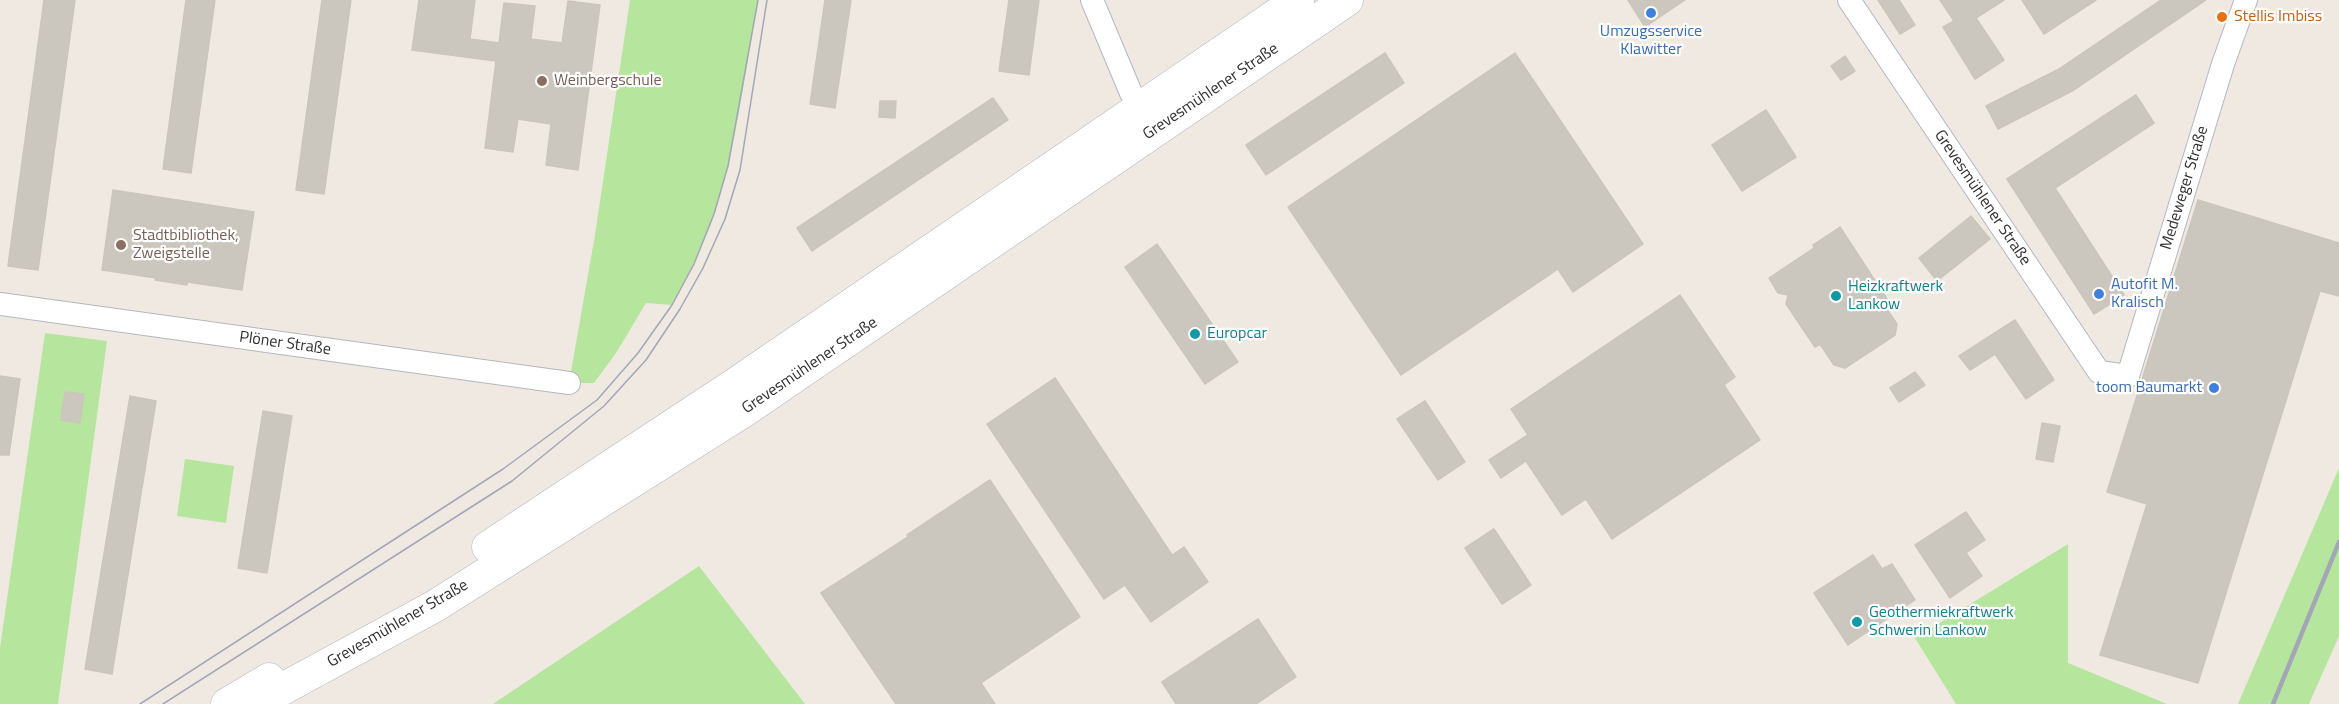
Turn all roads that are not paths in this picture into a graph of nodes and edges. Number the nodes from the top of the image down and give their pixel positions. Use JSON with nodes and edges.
{"nodes":[{"id":1,"x":1092,"y":0,"type":"edge"},
{"id":2,"x":1298,"y":0,"type":"edge"},
{"id":3,"x":1347,"y":0,"type":"edge"},
{"id":4,"x":1849,"y":0,"type":"edge"},
{"id":5,"x":2246,"y":0,"type":"edge"},
{"id":6,"x":1148,"y":118,"type":"junction"},
{"id":7,"x":0,"y":304,"type":"edge"},
{"id":8,"x":2128,"y":376,"type":"joint"},
{"id":9,"x":569,"y":383,"type":"dead end"},
{"id":10,"x":227,"y":704,"type":"edge"},
{"id":11,"x":255,"y":704,"type":"edge"}],
"edges":[{"from":1,"to":6,"type":"street"},
{"from":2,"to":6,"type":"street","name":"Grevesmühlener Straße"},
{"from":3,"to":6,"type":"street","name":"Grevesmühlener Straße"},
{"from":4,"to":8,"type":"street","name":"Grevesmühlener Straße"},
{"from":5,"to":8,"type":"street","name":"Medeweger Straße"},
{"from":6,"to":10,"type":"street","name":"Grevesmühlener Straße"},
{"from":6,"to":11,"type":"street","name":"Grevesmühlener Straße"},
{"from":7,"to":9,"type":"street","name":"Plöner Straße"}]}
